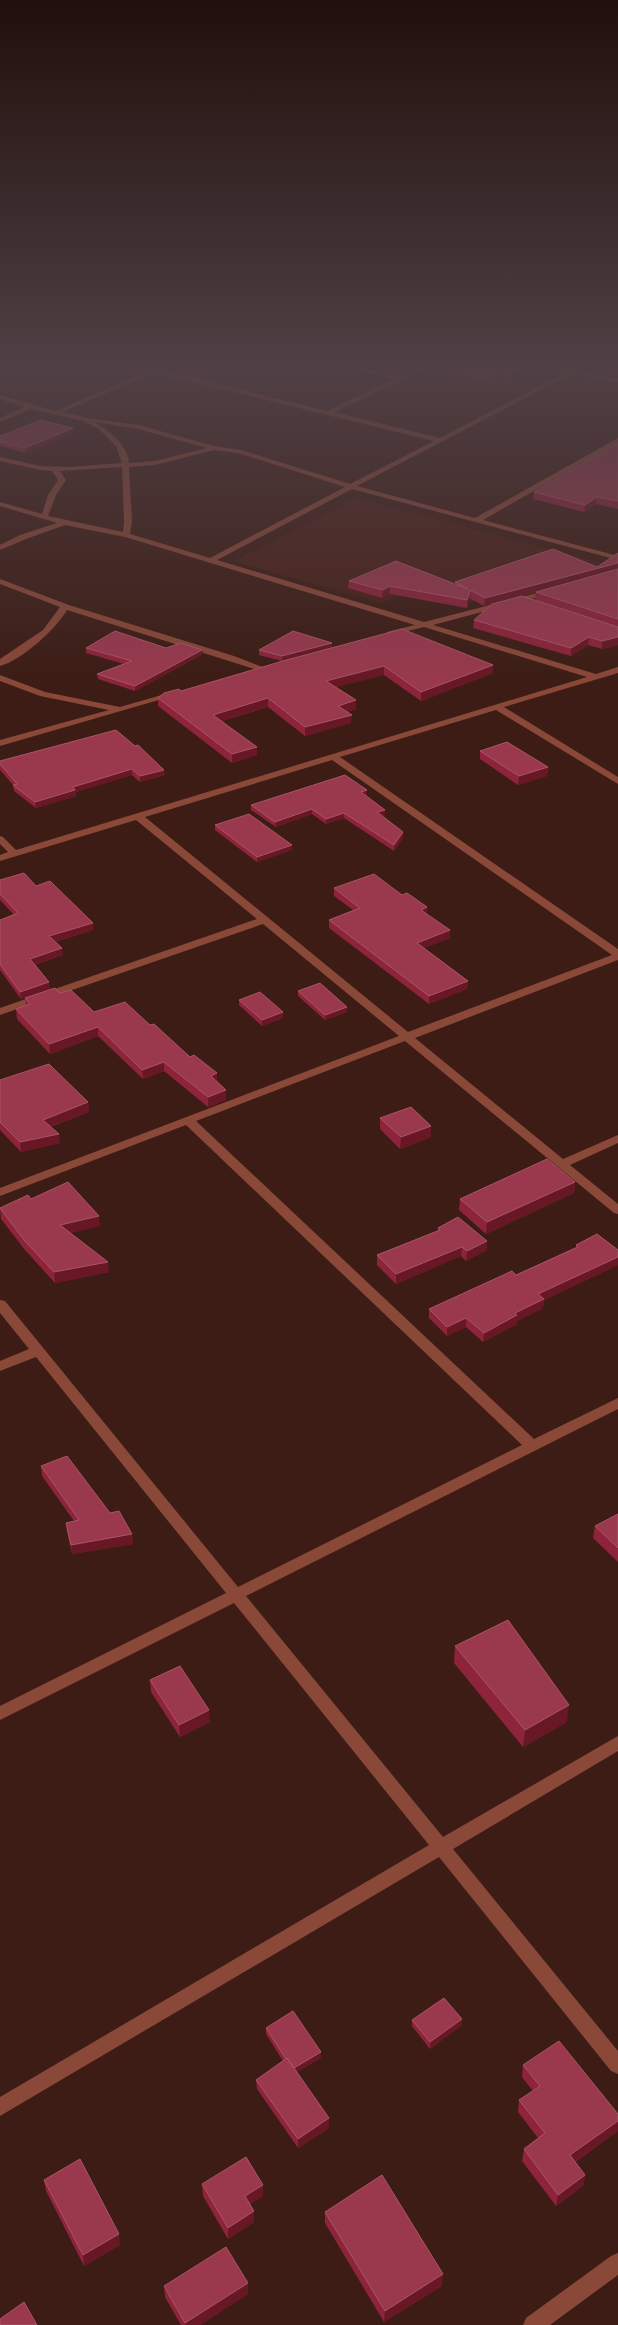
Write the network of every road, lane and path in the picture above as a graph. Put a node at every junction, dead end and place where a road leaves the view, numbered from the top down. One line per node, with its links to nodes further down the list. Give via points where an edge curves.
1 (56, 472): 8 (street, via 62,480 52,495)
2 (126, 472): 11 (street)
3 (298, 472): 6 (street)
4 (380, 472): 6 (street)
5 (562, 472): 9 (street)
6 (351, 487): 9 (street); 16 (street)
7 (0, 504): 8 (street)
8 (44, 517): 10 (street)
9 (477, 520): 14 (street)
10 (65, 523): 11 (street); 12 (street, via 23,537)
11 (126, 534): 16 (street)
12 (0, 548)
13 (618, 548): 14 (street)
14 (607, 555): 15 (street)
15 (618, 558)
16 (211, 560): 22 (street)
17 (0, 581): 21 (street)
18 (558, 589): 19 (street)
19 (521, 599): 20 (street); 22 (street)
20 (536, 604)
21 (65, 605): 24 (street, via 58,620 46,633); 26 (street, via 268,668)
22 (425, 624): 23 (street); 27 (street)
23 (379, 637)
24 (0, 663)
25 (618, 670): 27 (street)
26 (249, 673)
27 (597, 677): 30 (street)
28 (0, 678): 31 (street, via 43,694)
29 (181, 692): 31 (street)
30 (497, 707): 33 (street); 34 (street)
31 (121, 709): 32 (street)
32 (0, 743)
33 (334, 757): 35 (street); 40 (street)
34 (618, 781)
35 (138, 816): 37 (street); 39 (street)
36 (0, 839): 37 (street)
37 (15, 854): 38 (street)
38 (0, 858)
39 (265, 920): 41 (street); 42 (street)
40 (618, 955): 42 (street)
41 (0, 1012)
42 (407, 1036): 43 (street); 45 (street)
43 (188, 1120): 46 (street); 52 (street)
44 (618, 1139): 45 (street)
45 (562, 1164): 47 (street)
46 (0, 1192)
47 (618, 1210)
48 (0, 1304): 49 (street)
49 (38, 1351): 50 (street); 53 (street)
50 (0, 1366)
51 (618, 1403): 52 (street)
52 (532, 1446): 53 (street)
53 (236, 1595): 54 (street); 56 (street)
54 (0, 1714)
55 (618, 1743): 56 (street)
56 (441, 1847): 57 (street); 58 (street)
57 (618, 2065)
58 (0, 2107)
59 (618, 2263): 60 (street)
60 (533, 2325)

